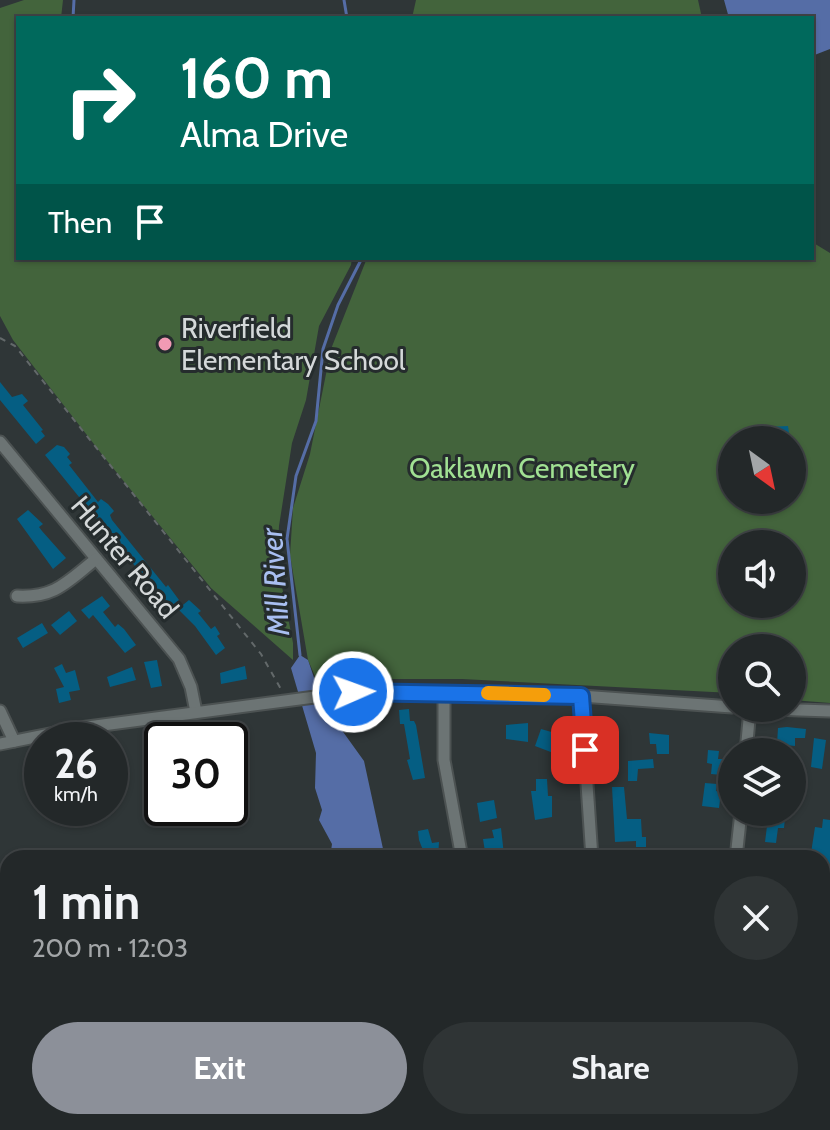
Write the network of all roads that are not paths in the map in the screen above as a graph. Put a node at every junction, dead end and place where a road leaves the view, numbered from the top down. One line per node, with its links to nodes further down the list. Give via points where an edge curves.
1 (0, 442): 2 (street, Hunter Road)
2 (96, 559): 3 (street, via 56,591); 10 (street, Hunter Road, via 179,659)
3 (17, 596)
4 (444, 692): 5 (street); 10 (street, via 284,695); 14 (street, via 444,760)
5 (581, 696): 6 (street); 15 (street)
6 (718, 706)
7 (806, 710): 9 (street)
8 (0, 711): 11 (street)
9 (830, 711)
10 (196, 712): 11 (street)
11 (14, 741): 12 (street)
12 (0, 744)
13 (739, 826): 16 (street)
14 (461, 850)
15 (591, 850)
16 (737, 850)

